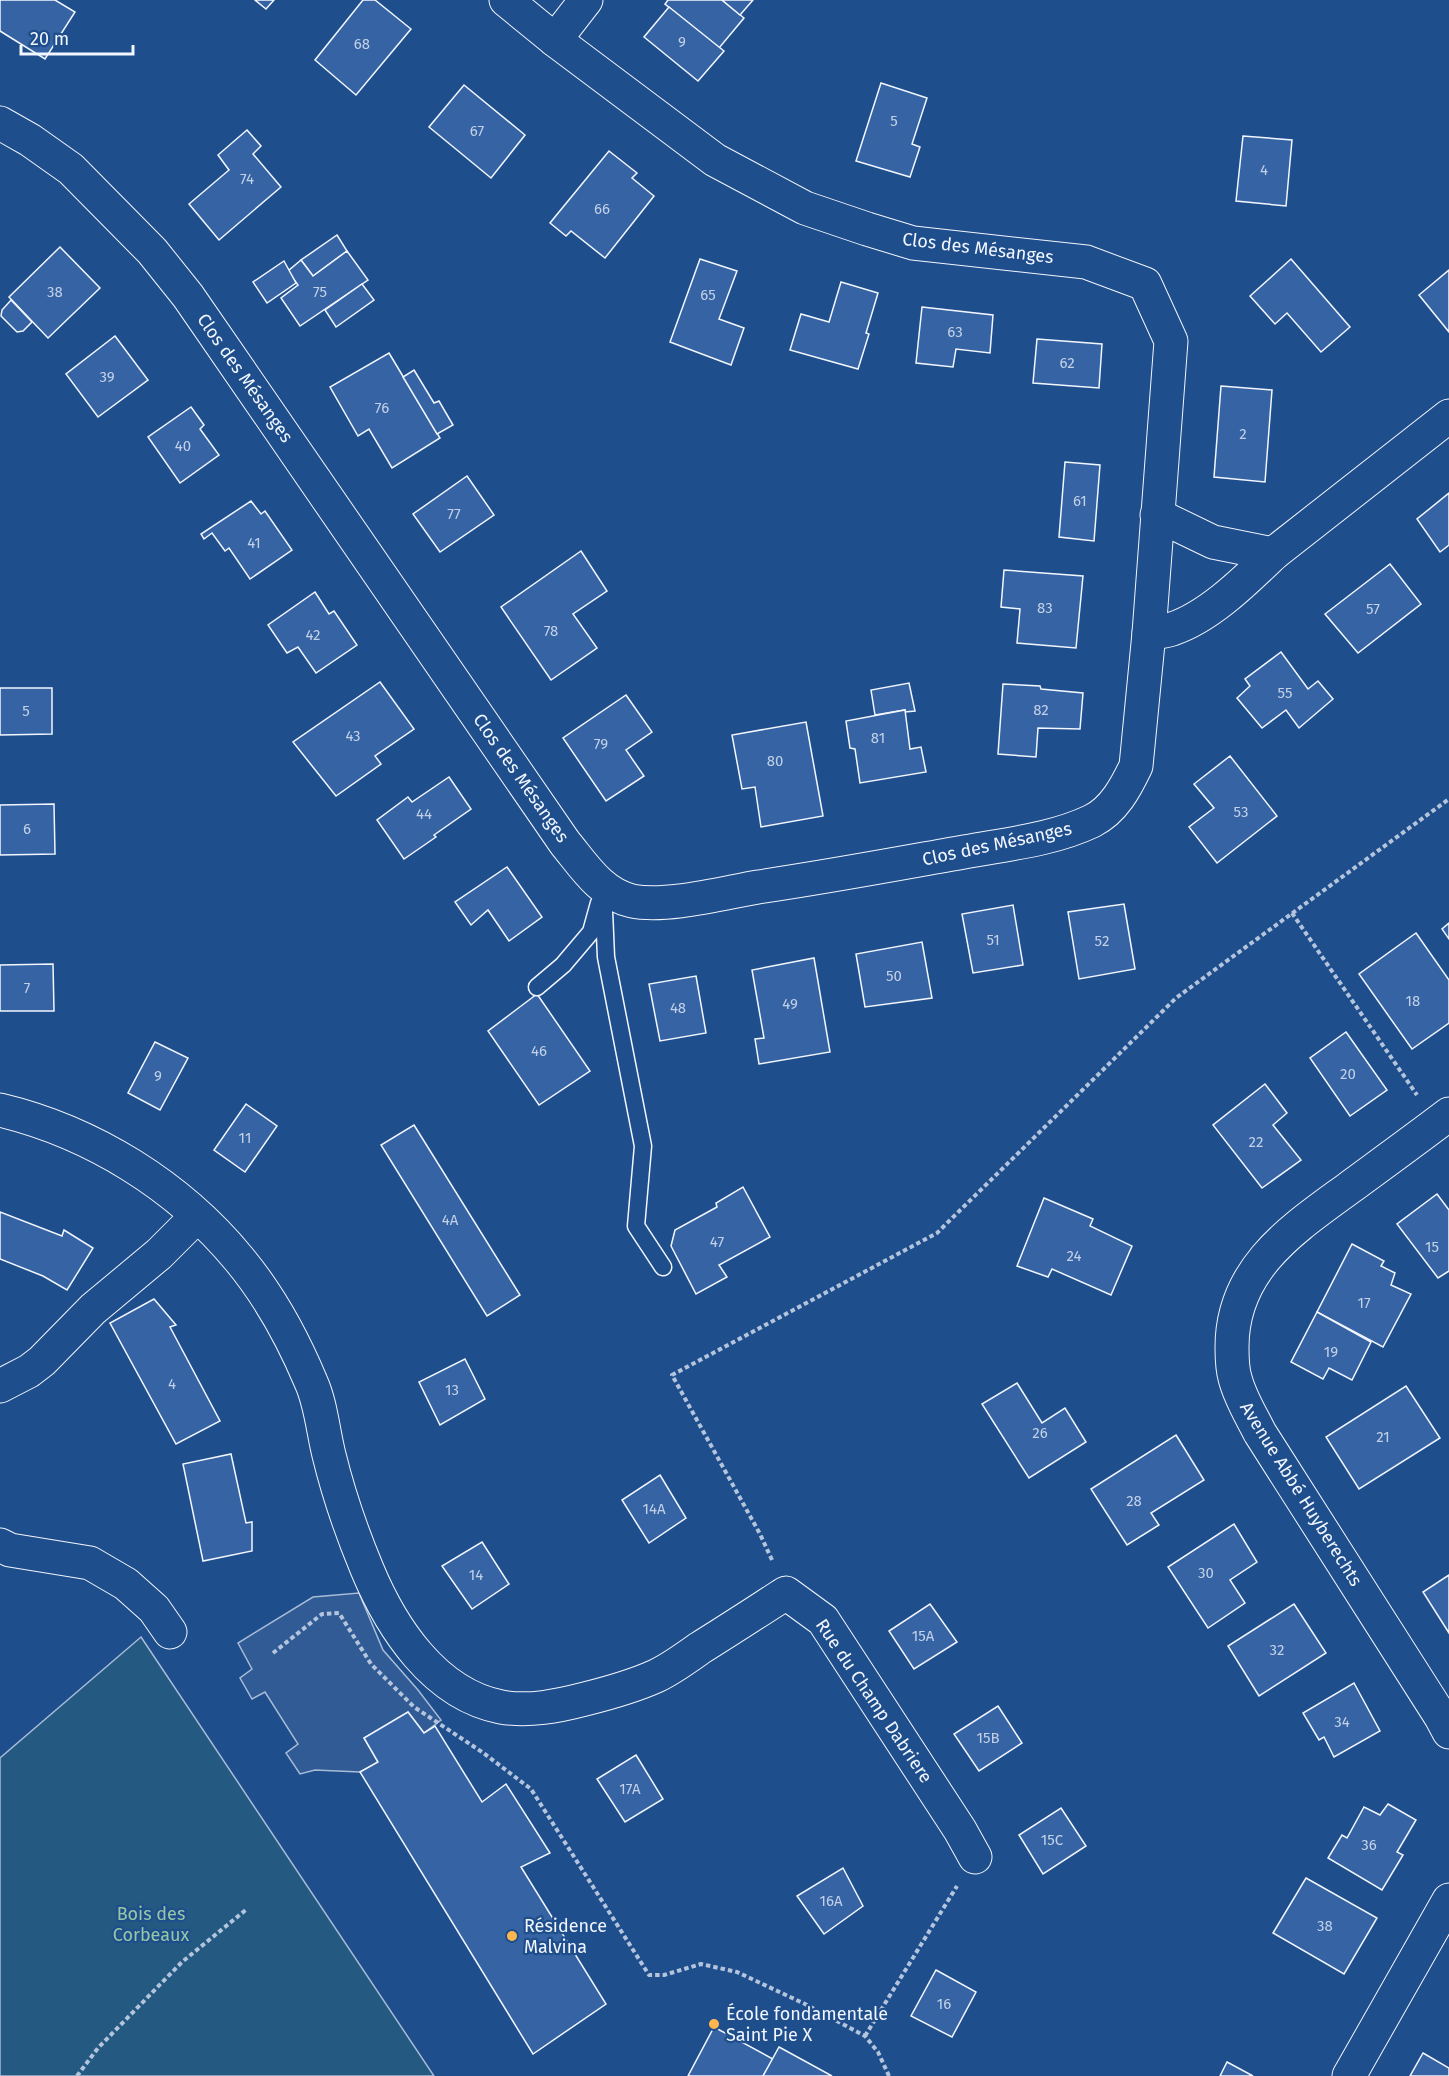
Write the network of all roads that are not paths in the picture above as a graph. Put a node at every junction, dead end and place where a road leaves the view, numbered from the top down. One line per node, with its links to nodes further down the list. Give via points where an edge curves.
1 (506, 0): 3 (street, Clos des Mésanges)
2 (586, 0): 3 (street)
3 (555, 40): 6 (street, Clos des Mésanges, via 715,160 805,208 913,243 1086,262 1145,284 1171,341)
4 (0, 123): 9 (street, Clos des Mésanges, via 70,169 152,252 188,296 566,843)
5 (1449, 416): 7 (street)
6 (1157, 516): 7 (street, via 1213,542); 8 (street, Clos des Mésanges)
7 (1273, 554): 8 (street, via 1201,615 1173,629)
8 (1149, 633): 9 (street, Clos des Mésanges, via 1136,766 1119,798 1095,820 1036,839 675,900 635,901)
9 (603, 888): 10 (lane, via 591,932 563,965); 14 (lane, via 606,957 643,1146 636,1226)
10 (537, 987)
11 (0, 1110): 13 (street, via 54,1126 108,1152)
12 (1443, 1119): 18 (street, Avenue Abbé Huyberechts, via 1303,1222 1259,1264 1235,1318 1232,1358 1241,1397 1260,1433)
13 (197, 1216): 15 (street, via 159,1254 93,1308 42,1361); 19 (street, Rue du Champ Dabriere, via 250,1273 313,1386 329,1457 355,1536 389,1616 417,1653 455,1689 503,1707 543,1708 613,1692 657,1676 786,1593 823,1620)
14 (663, 1267)
15 (0, 1386)
16 (0, 1545): 17 (street, via 90,1563 126,1584 154,1609)
17 (170, 1632)
18 (1449, 1732)
19 (975, 1857)
20 (1449, 1900): 21 (street)
21 (1348, 2076)

